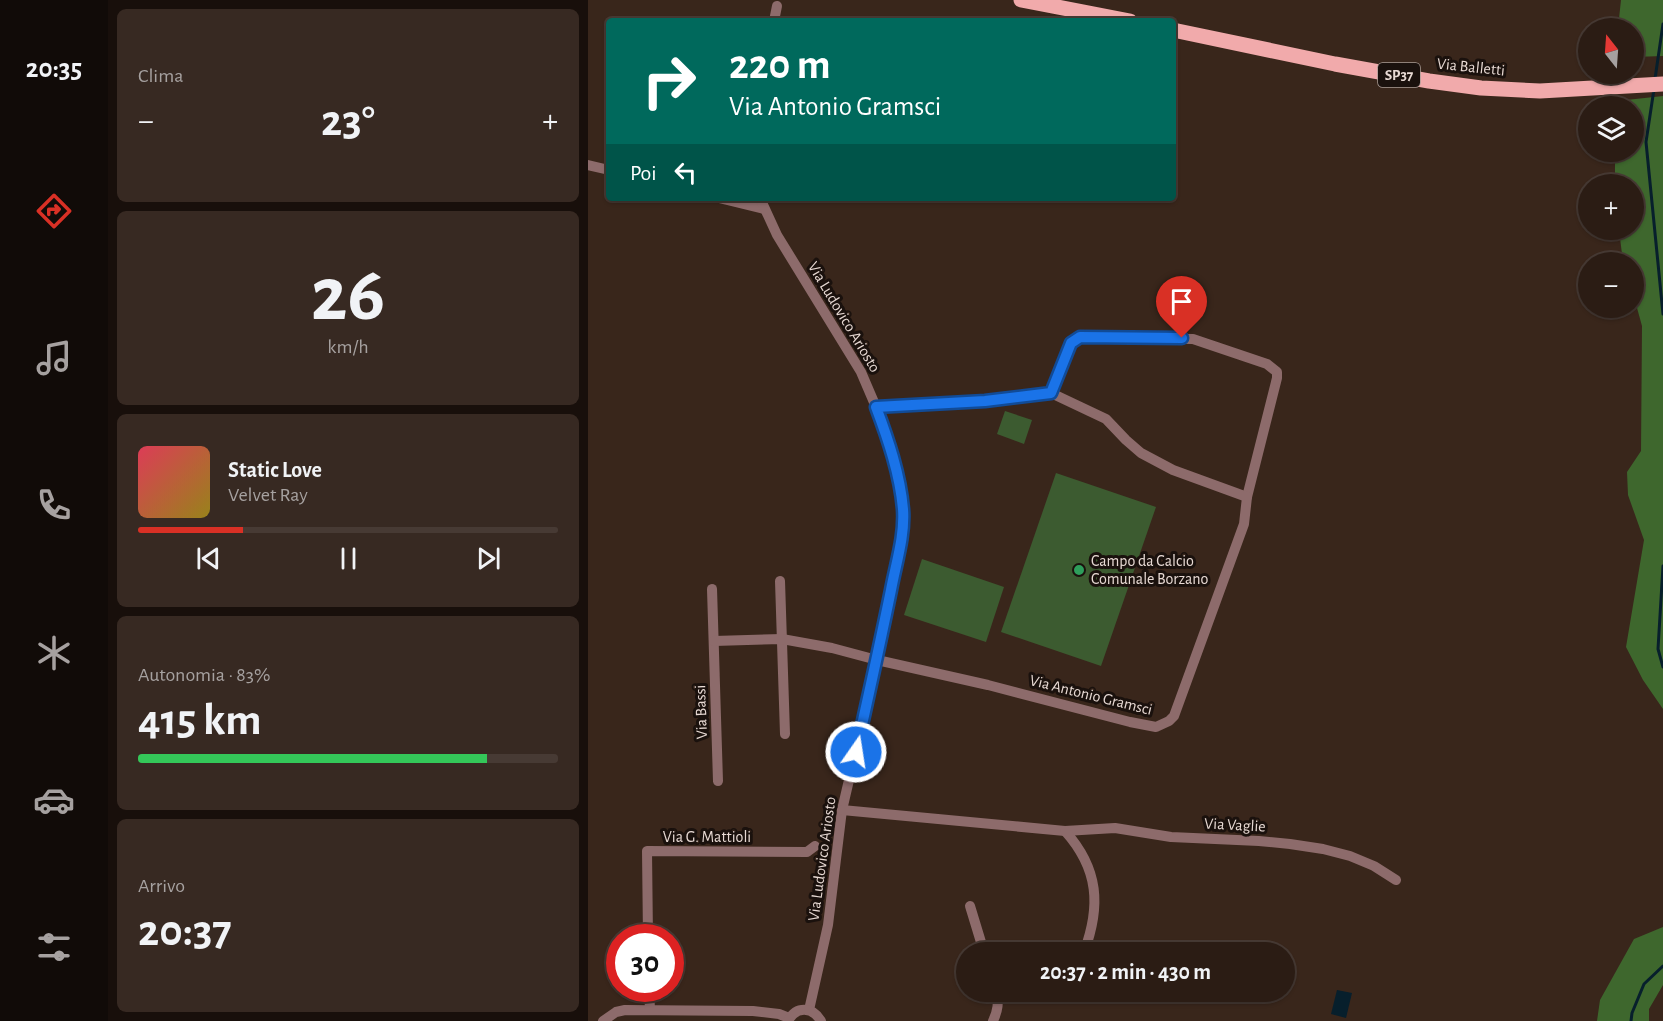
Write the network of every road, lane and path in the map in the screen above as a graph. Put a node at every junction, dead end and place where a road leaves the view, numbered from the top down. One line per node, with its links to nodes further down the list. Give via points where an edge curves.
1 (1021, 0): 4 (main road)
2 (778, 2): 3 (street)
3 (775, 18)
4 (1114, 18)
5 (1176, 31): 6 (main road, Via Balletti / SP37, via 1335,64 1482,88 1540,91)
6 (1663, 84)
7 (588, 165): 8 (street)
8 (606, 169)
9 (731, 201): 11 (street)
10 (761, 201): 11 (street, Via Ludovico Ariosto)
11 (764, 209): 13 (street, Via Ludovico Ariosto, via 861,372)
12 (1051, 393): 13 (street); 14 (street, via 1106,419 1141,453 1173,470); 14 (street, Via Antonio Gramsci, via 1071,343 1080,337 1193,339 1267,364 1277,372 1277,378)
13 (876, 407): 19 (street, Via Ludovico Ariosto, via 888,439 903,509 903,532)
14 (1247, 496): 19 (street, Via Antonio Gramsci, via 1244,524 1179,707 1169,721 1156,727)
15 (780, 581): 17 (street)
16 (712, 589): 18 (street, Via Bassi)
17 (782, 639): 18 (street); 19 (street); 20 (street)
18 (714, 641): 21 (street, Via Bassi)
19 (877, 660): 22 (street, Via Ludovico Ariosto)
20 (784, 734)
21 (718, 781)
22 (842, 810): 23 (street, Via Vaglie); 33 (street, Via Ludovico Ariosto, via 828,925)
23 (1065, 831): 25 (street, Via Vaglie, via 1115,828 1171,837 1323,849 1374,866); 29 (street, via 1089,867 1095,892)
24 (815, 846): 27 (street, Via G. Mattioli, via 807,852 647,851)
25 (1396, 880)
26 (970, 906): 28 (street)
27 (648, 924)
28 (981, 942)
29 (1087, 942)
30 (650, 1002): 32 (street)
31 (998, 1002): 37 (street)
32 (650, 1010): 34 (street, via 753,1011 778,1014); 35 (street, via 616,1012)
33 (809, 1010): 34 (street, via 797,1011); 36 (street)
34 (788, 1020)
35 (603, 1021)
36 (820, 1021)
37 (993, 1021)

